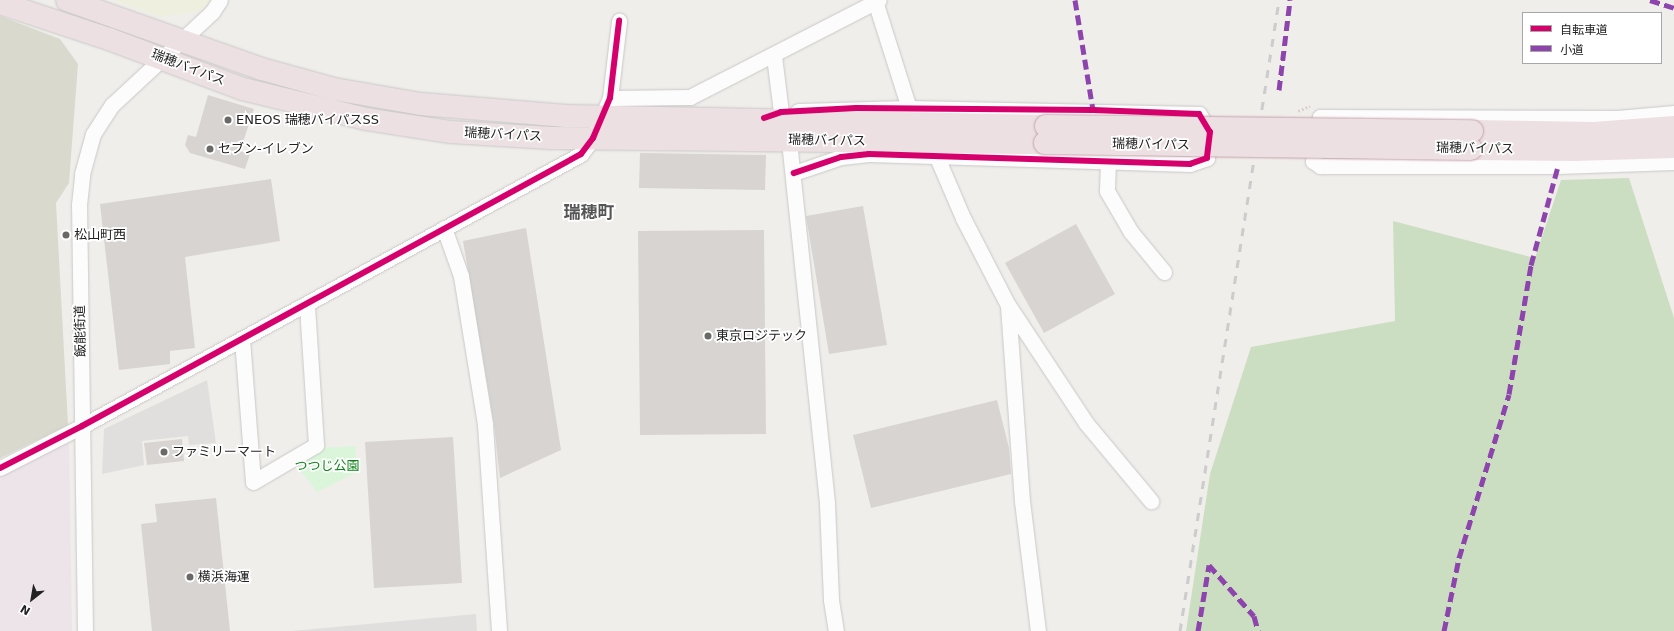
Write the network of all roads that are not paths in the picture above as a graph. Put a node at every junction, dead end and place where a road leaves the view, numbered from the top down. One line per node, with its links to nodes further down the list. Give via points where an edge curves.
1 (67, 0): 6 (highway, 瑞穂バイパス)
2 (220, 0): 6 (street, 飯能街道, via 212,12)
3 (877, 1): 7 (street); 10 (street)
4 (0, 2): 8 (highway, 瑞穂バイパス)
5 (620, 21): 9 (street)
6 (182, 41): 8 (street, 飯能街道); 9 (highway, 瑞穂バイパス, via 299,80 392,100 455,108)
7 (774, 56): 9 (street, via 690,98); 12 (street)
8 (161, 58): 15 (highway, 瑞穂バイパス, via 243,89 366,119 451,132); 28 (street, 飯能街道, via 112,105 88,147 82,174 79,205)
9 (606, 107): 12 (highway, 瑞穂バイパス); 15 (street)
10 (909, 108): 12 (street); 20 (street, via 1199,114 1210,132 1207,158 1190,164)
11 (1674, 113): 21 (street, via 1617,118 1320,117 1313,161 1320,166 1558,166)
12 (772, 115): 14 (highway, 瑞穂バイパス)
13 (1674, 127): 16 (highway, 瑞穂バイパス)
14 (1045, 134): 16 (highway, 瑞穂バイパス, bridge); 17 (highway, 瑞穂バイパス)
15 (593, 138): 17 (highway, 瑞穂バイパス); 23 (street, via 581,154)
16 (1471, 140): 18 (highway, 瑞穂バイパス, via 1574,150)
17 (789, 141): 22 (street)
18 (1674, 147)
19 (936, 155): 20 (street); 22 (street, via 869,154 841,157); 26 (street, via 963,218)
20 (1108, 161): 24 (street, via 1107,191 1131,232)
21 (1674, 162)
22 (794, 173): 33 (street, via 827,504 831,600)
23 (444, 228): 25 (street); 32 (street, via 461,276 485,425)
24 (1164, 272)
25 (307, 304): 27 (street); 27 (street, via 316,445 253,482)
26 (1008, 305): 30 (street, via 1086,423); 34 (street, via 1022,501)
27 (242, 339): 28 (street)
28 (82, 426): 29 (street); 31 (street, 飯能街道)
29 (0, 468)
30 (1151, 501)
31 (85, 631)
32 (499, 631)
33 (836, 631)
34 (1038, 631)

